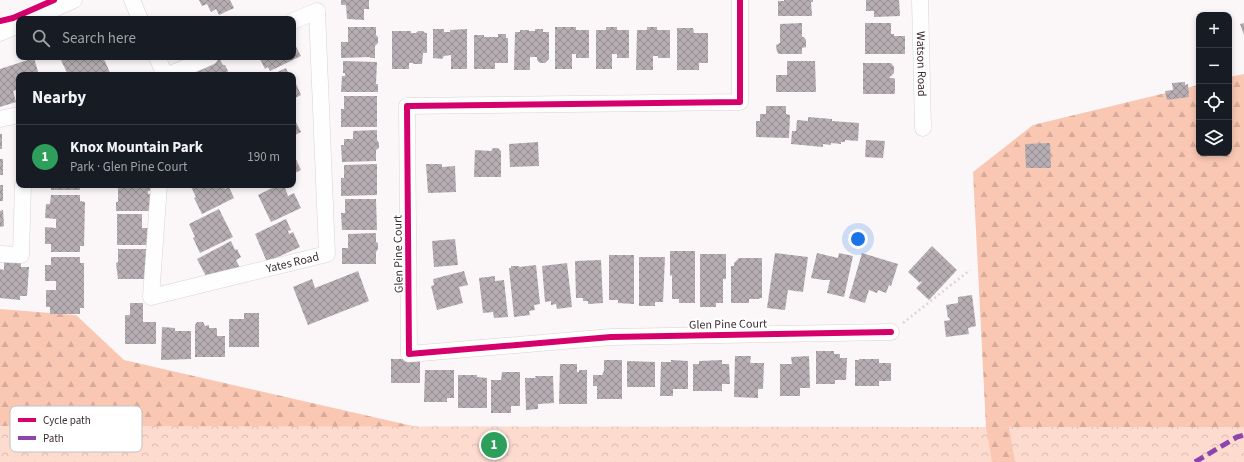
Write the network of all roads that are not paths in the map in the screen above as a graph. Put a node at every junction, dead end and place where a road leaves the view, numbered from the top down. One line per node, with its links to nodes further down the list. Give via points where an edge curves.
1 (74, 0): 5 (street)
2 (132, 0): 6 (street)
3 (740, 0): 20 (street, Glen Pine Court, via 740,102 407,106 410,354 611,337)
4 (920, 0): 16 (street, Watson Road)
5 (38, 16)
6 (139, 16)
7 (296, 20): 18 (street, Yates Road, via 317,11 327,254 151,296)
8 (16, 25): 9 (street)
9 (0, 33)
10 (159, 60): 12 (street)
11 (203, 60): 13 (street)
12 (165, 72)
13 (174, 72)
14 (16, 116): 15 (street)
15 (0, 119)
16 (923, 128)
17 (22, 188): 19 (street, via 21,255)
18 (159, 188)
19 (0, 254)
20 (891, 332)

